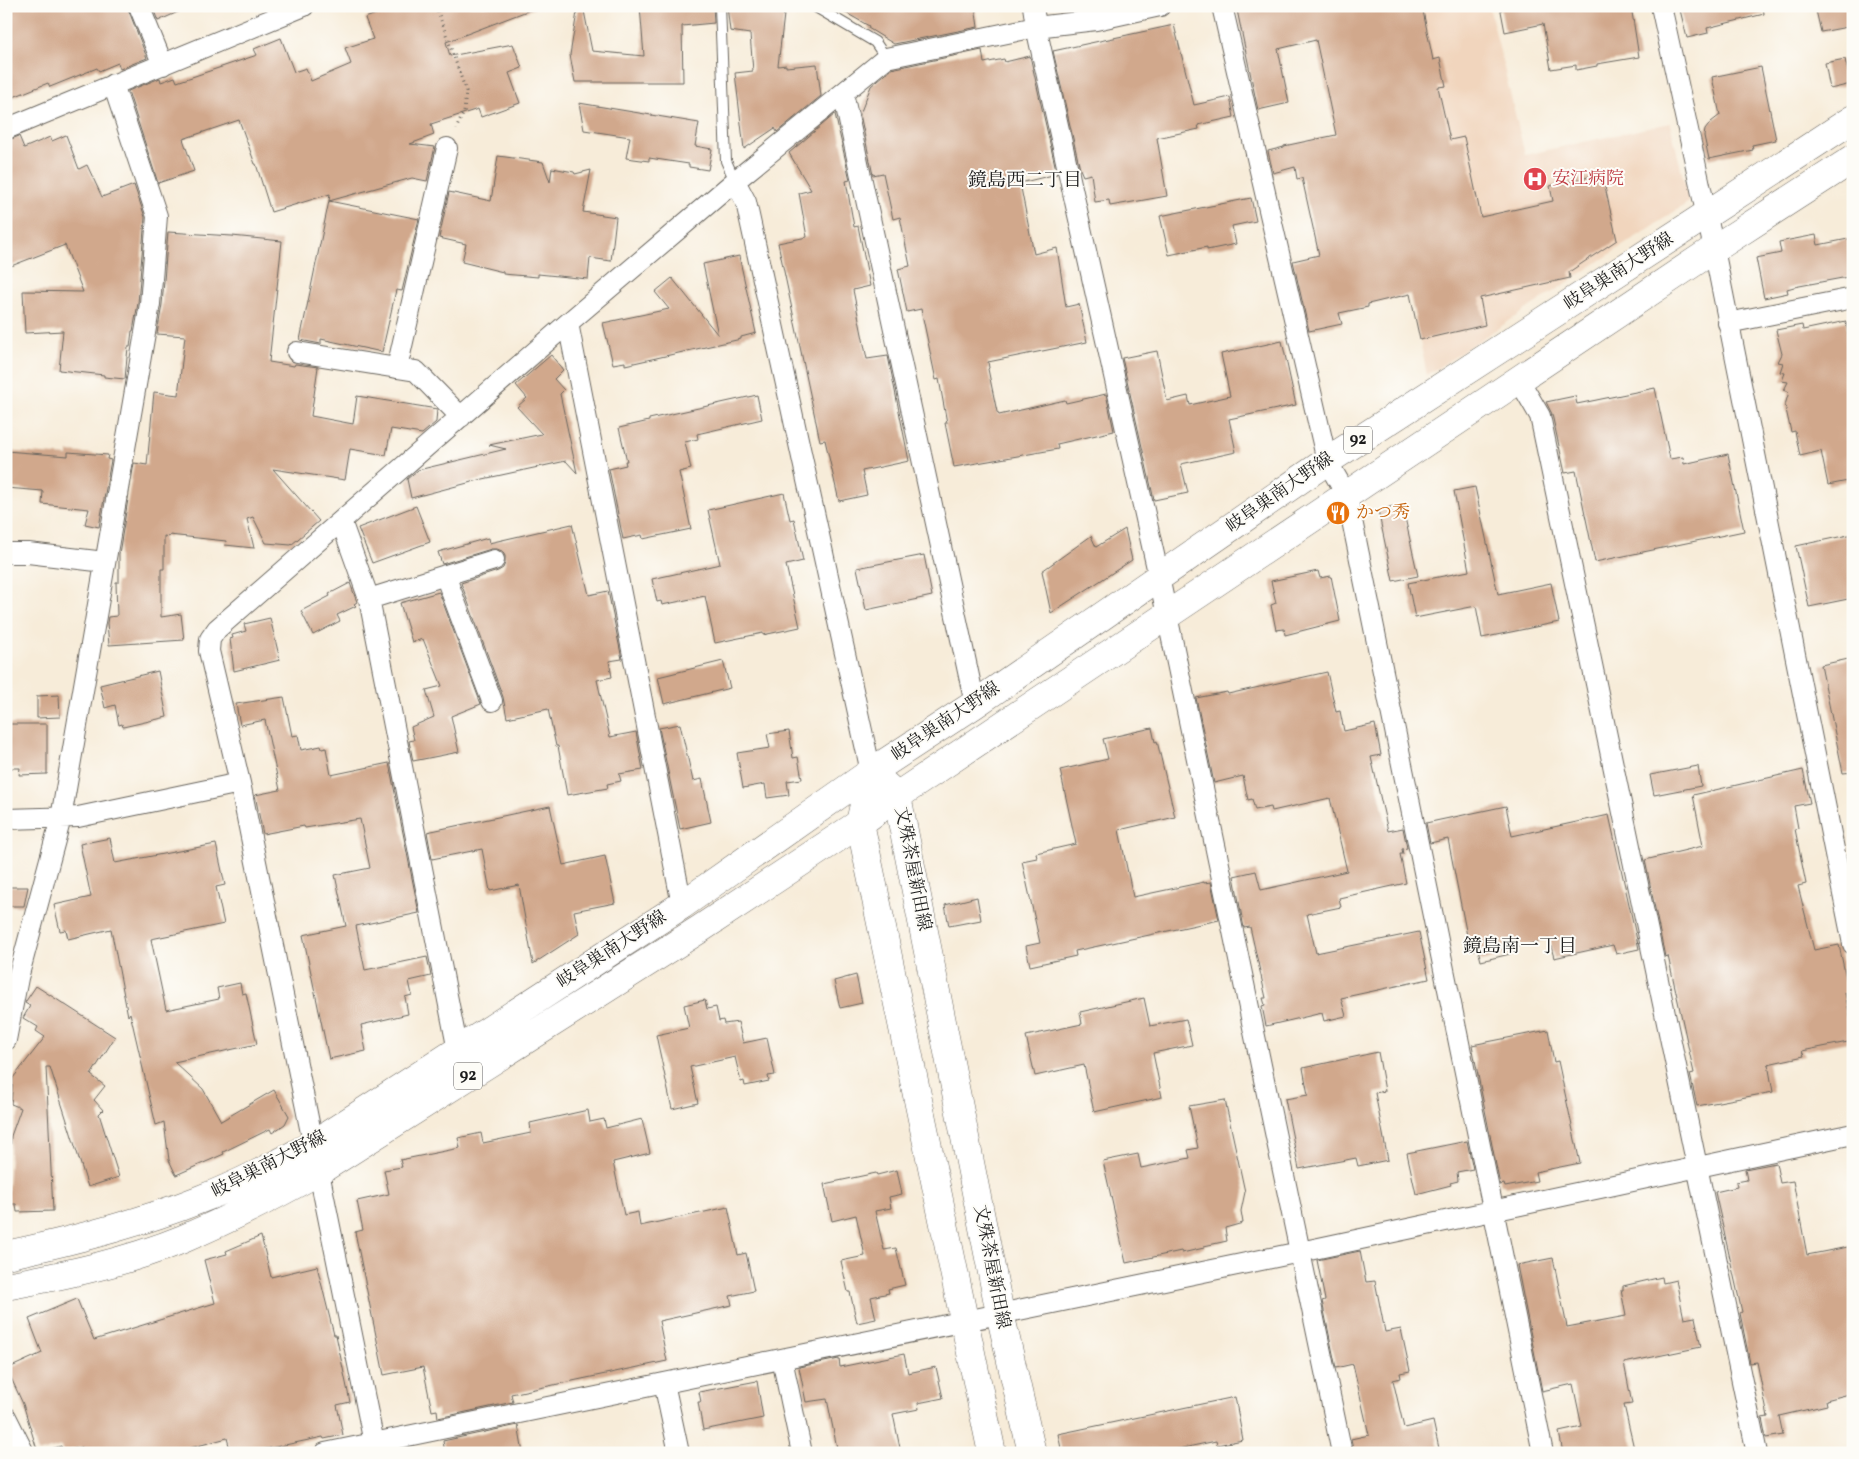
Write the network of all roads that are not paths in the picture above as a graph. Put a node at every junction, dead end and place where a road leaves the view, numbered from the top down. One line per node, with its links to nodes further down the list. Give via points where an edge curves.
1 (139, 6): 11 (street)
2 (304, 6): 11 (street)
3 (720, 6): 18 (lane, via 726,161)
4 (814, 6): 10 (lane, via 875,42)
5 (1033, 6): 9 (street)
6 (1160, 6): 9 (street, via 1096,20)
7 (1222, 6): 28 (street)
8 (1662, 6): 19 (street)
9 (1036, 27): 10 (street); 35 (street)
10 (886, 58): 13 (street)
11 (163, 65): 12 (street)
12 (113, 84): 15 (street); 33 (street, via 158,216 150,304)
13 (843, 93): 18 (street); 39 (street)
14 (1853, 118): 19 (main road, 岐阜巣南大野線 / 92)
15 (6, 129)
16 (446, 148): 25 (street)
17 (1853, 159): 20 (main road, 岐阜巣南大野線 / 92)
18 (735, 181): 22 (street); 40 (street, via 746,202)
19 (1706, 216): 20 (street); 28 (main road, 岐阜巣南大野線 / 92)
20 (1714, 249): 23 (street); 26 (main road, 岐阜巣南大野線 / 92)
21 (1853, 298): 23 (street)
22 (568, 322): 27 (street); 46 (street)
23 (1728, 323): 47 (street)
24 (297, 352): 25 (street)
25 (397, 368): 27 (street, via 416,371)
26 (1519, 380): 29 (main road, 岐阜巣南大野線 / 92); 53 (street, via 1540,416)
27 (461, 417): 30 (street)
28 (1327, 460): 29 (street); 35 (main road, 岐阜巣南大野線 / 92)
29 (1347, 496): 37 (main road, 岐阜巣南大野線 / 92); 55 (street)
30 (342, 521): 36 (street); 41 (street, via 217,629 210,639 209,651)
31 (6, 553): 33 (street)
32 (494, 560): 34 (street)
33 (105, 562): 43 (street)
34 (445, 575): 36 (street); 38 (street)
35 (1159, 577): 37 (street); 39 (main road, 岐阜巣南大野線 / 92)
36 (369, 599): 50 (street)
37 (1168, 617): 42 (main road, 岐阜巣南大野線 / 92); 56 (street)
38 (492, 701)
39 (975, 704): 40 (main road, 岐阜巣南大野線 / 92)
40 (871, 772): 42 (main road, 文殊茶屋新田線); 45 (main road, 文殊茶屋新田線); 46 (main road, 岐阜巣南大野線 / 92)
41 (240, 783): 43 (street); 52 (street)
42 (897, 796): 45 (main road, 岐阜巣南大野線 / 92); 59 (main road, 文殊茶屋新田線)
43 (61, 818): 44 (street); 48 (street)
44 (6, 819)
45 (860, 823): 54 (main road, 岐阜巣南大野線 / 92, via 700,929); 60 (main road, 文殊茶屋新田線)
46 (682, 904): 50 (main road, 岐阜巣南大野線 / 92)
47 (1853, 944)
48 (12, 978): 49 (street)
49 (6, 1040)
50 (458, 1051): 52 (main road, 岐阜巣南大野線 / 92)
51 (1853, 1134): 53 (street)
52 (314, 1144): 54 (street); 57 (main road, 岐阜巣南大野線 / 92, via 202,1199 63,1243)
53 (1696, 1168): 55 (street); 73 (street)
54 (319, 1171): 58 (main road, 岐阜巣南大野線 / 92, via 259,1204 182,1239 122,1260); 64 (street)
55 (1494, 1211): 56 (street); 72 (street)
56 (1300, 1252): 59 (street); 71 (street)
57 (6, 1255)
58 (6, 1286)
59 (1000, 1313): 60 (street); 70 (main road, 文殊茶屋新田線)
60 (965, 1321): 61 (street); 69 (main road, 文殊茶屋新田線)
61 (782, 1359): 62 (street); 68 (street)
62 (664, 1383): 64 (street); 67 (street)
63 (6, 1417): 65 (street)
64 (375, 1447): 66 (street)
65 (24, 1453)
66 (325, 1453)
67 (680, 1453)
68 (802, 1453)
69 (992, 1453)
70 (1032, 1453)
71 (1342, 1453)
72 (1543, 1453)
73 (1757, 1453)

